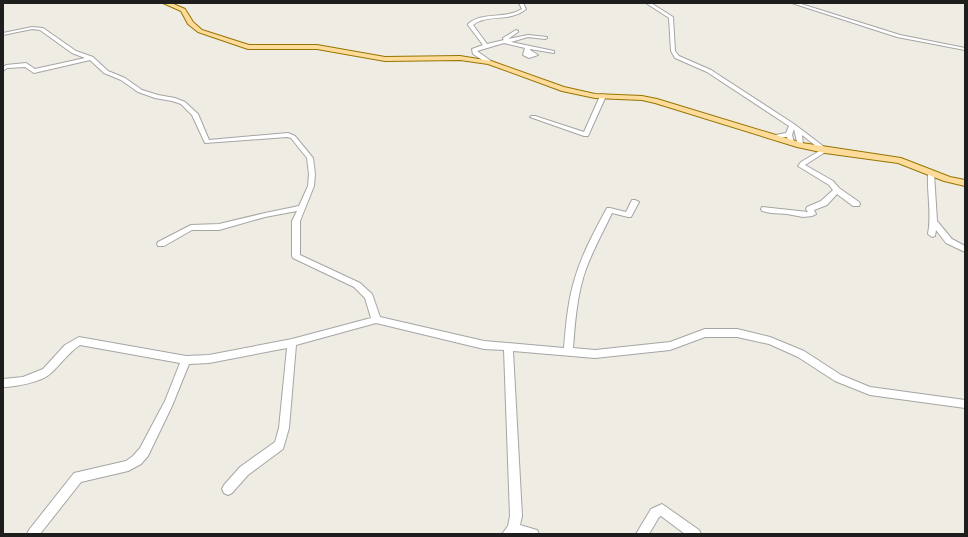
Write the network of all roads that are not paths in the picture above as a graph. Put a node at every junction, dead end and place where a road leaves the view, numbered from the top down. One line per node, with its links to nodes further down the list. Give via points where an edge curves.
1 (166, 3): 15 (main road, via 183,10 190,23 200,31 248,47 317,47 385,59 460,58)
2 (521, 3): 11 (street, via 524,9 509,16 486,18 471,23 470,26)
3 (648, 3): 19 (street, via 671,17 673,51 677,57 709,70)
4 (794, 3): 7 (street)
5 (516, 31): 9 (street)
6 (3, 34): 14 (street, via 32,28 41,29 74,52)
7 (899, 36): 10 (street, via 909,35); 12 (street)
8 (545, 38): 9 (street, via 528,36)
9 (504, 42): 11 (street); 13 (street, via 527,49)
10 (965, 44)
11 (486, 46): 15 (street, via 474,50)
12 (965, 49)
13 (552, 52)
14 (91, 58): 16 (street, via 34,71 26,65); 29 (street, via 106,72 123,79 140,91 183,103 195,114 207,142 288,135 293,137 310,158 312,174 311,186)
15 (489, 62): 17 (main road, via 562,89)
16 (3, 69)
17 (603, 96): 18 (street, via 586,135); 21 (main road, via 657,101 772,137)
18 (532, 117)
19 (792, 125): 20 (street); 21 (street)
20 (798, 130): 22 (street); 23 (street)
21 (790, 139): 22 (main road)
22 (800, 145): 23 (main road)
23 (824, 150): 24 (main road, via 901,161); 26 (street, via 801,166 831,183)
24 (931, 174): 25 (main road); 31 (street, via 930,190)
25 (965, 183)
26 (837, 190): 28 (street); 30 (street, via 824,203 810,209 812,214 771,212)
27 (635, 202): 38 (street, via 628,215 610,210 589,254 574,301)
28 (856, 204)
29 (301, 208): 33 (street, via 219,227 191,228); 35 (street, via 296,221 296,256 357,285 370,296)
30 (765, 209)
31 (935, 223): 32 (street); 34 (street, via 949,241)
32 (932, 234)
33 (160, 244)
34 (965, 249)
35 (376, 320): 36 (street); 37 (street, via 484,345)
36 (292, 343): 39 (street, via 209,359); 42 (street, via 284,428 279,445 244,472)
37 (508, 347): 38 (street); 43 (street, via 516,516)
38 (568, 352): 41 (street, via 595,354 670,346 705,333 737,333 770,341 802,354 838,378 870,392)
39 (186, 360): 40 (street, via 79,341 68,348 46,372 12,384); 44 (street, via 169,403 144,452 137,460 128,466 78,477)
40 (3, 383)
41 (965, 404)
42 (228, 489)
43 (510, 532): 45 (street)
44 (33, 534)
45 (533, 534)
46 (642, 534): 47 (street, via 655,513 662,510)
47 (695, 534)

